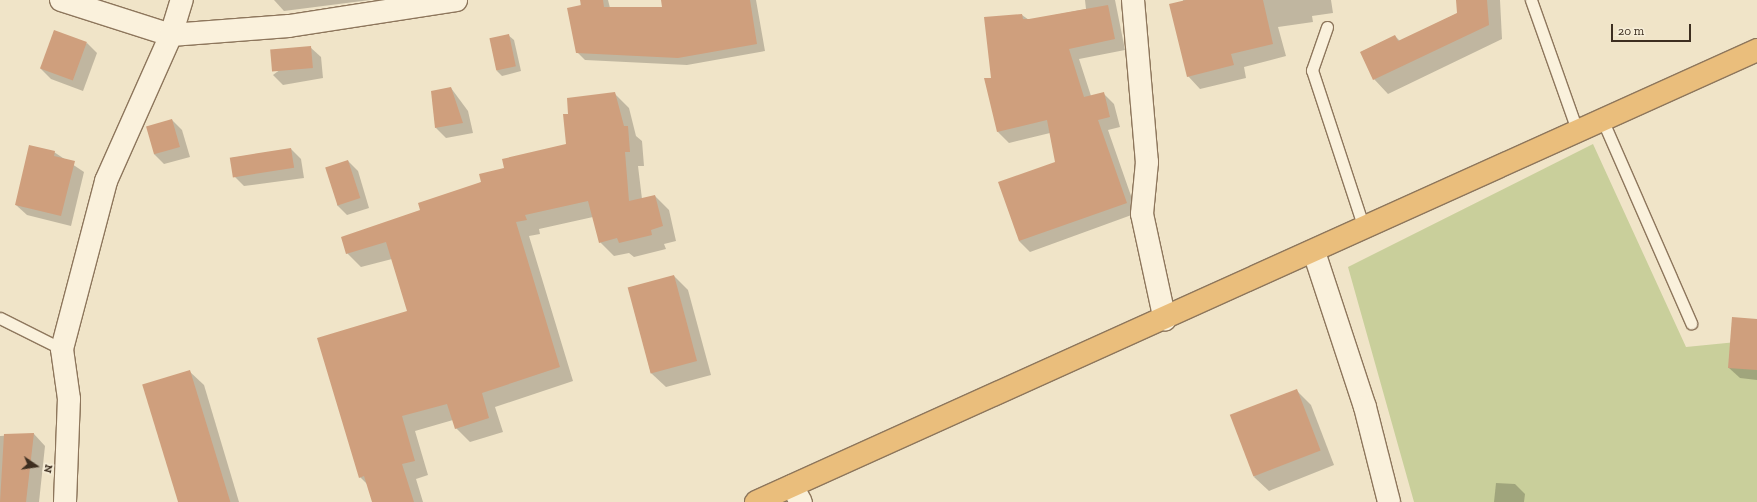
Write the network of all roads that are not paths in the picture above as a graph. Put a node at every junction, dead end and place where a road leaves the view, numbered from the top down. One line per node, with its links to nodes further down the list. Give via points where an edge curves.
1 (61, 0): 7 (street)
2 (182, 0): 7 (street)
3 (456, 0): 7 (street, via 289,26)
4 (1133, 0): 14 (street, via 1147,162 1142,214)
5 (1530, 0): 10 (lane)
6 (1328, 27): 11 (lane, via 1312,70)
7 (171, 35): 16 (street, via 106,181)
8 (1757, 50): 9 (highway)
9 (1602, 120): 10 (highway); 15 (lane)
10 (1577, 130): 11 (highway)
11 (1364, 228): 12 (highway)
12 (1314, 252): 14 (highway); 20 (street, via 1366,407)
13 (0, 318): 16 (lane)
14 (1165, 320): 17 (highway)
15 (1691, 323)
16 (62, 349): 18 (street, via 69,399)
17 (796, 494): 19 (highway)
18 (65, 502)
19 (756, 502)
20 (1389, 502)

